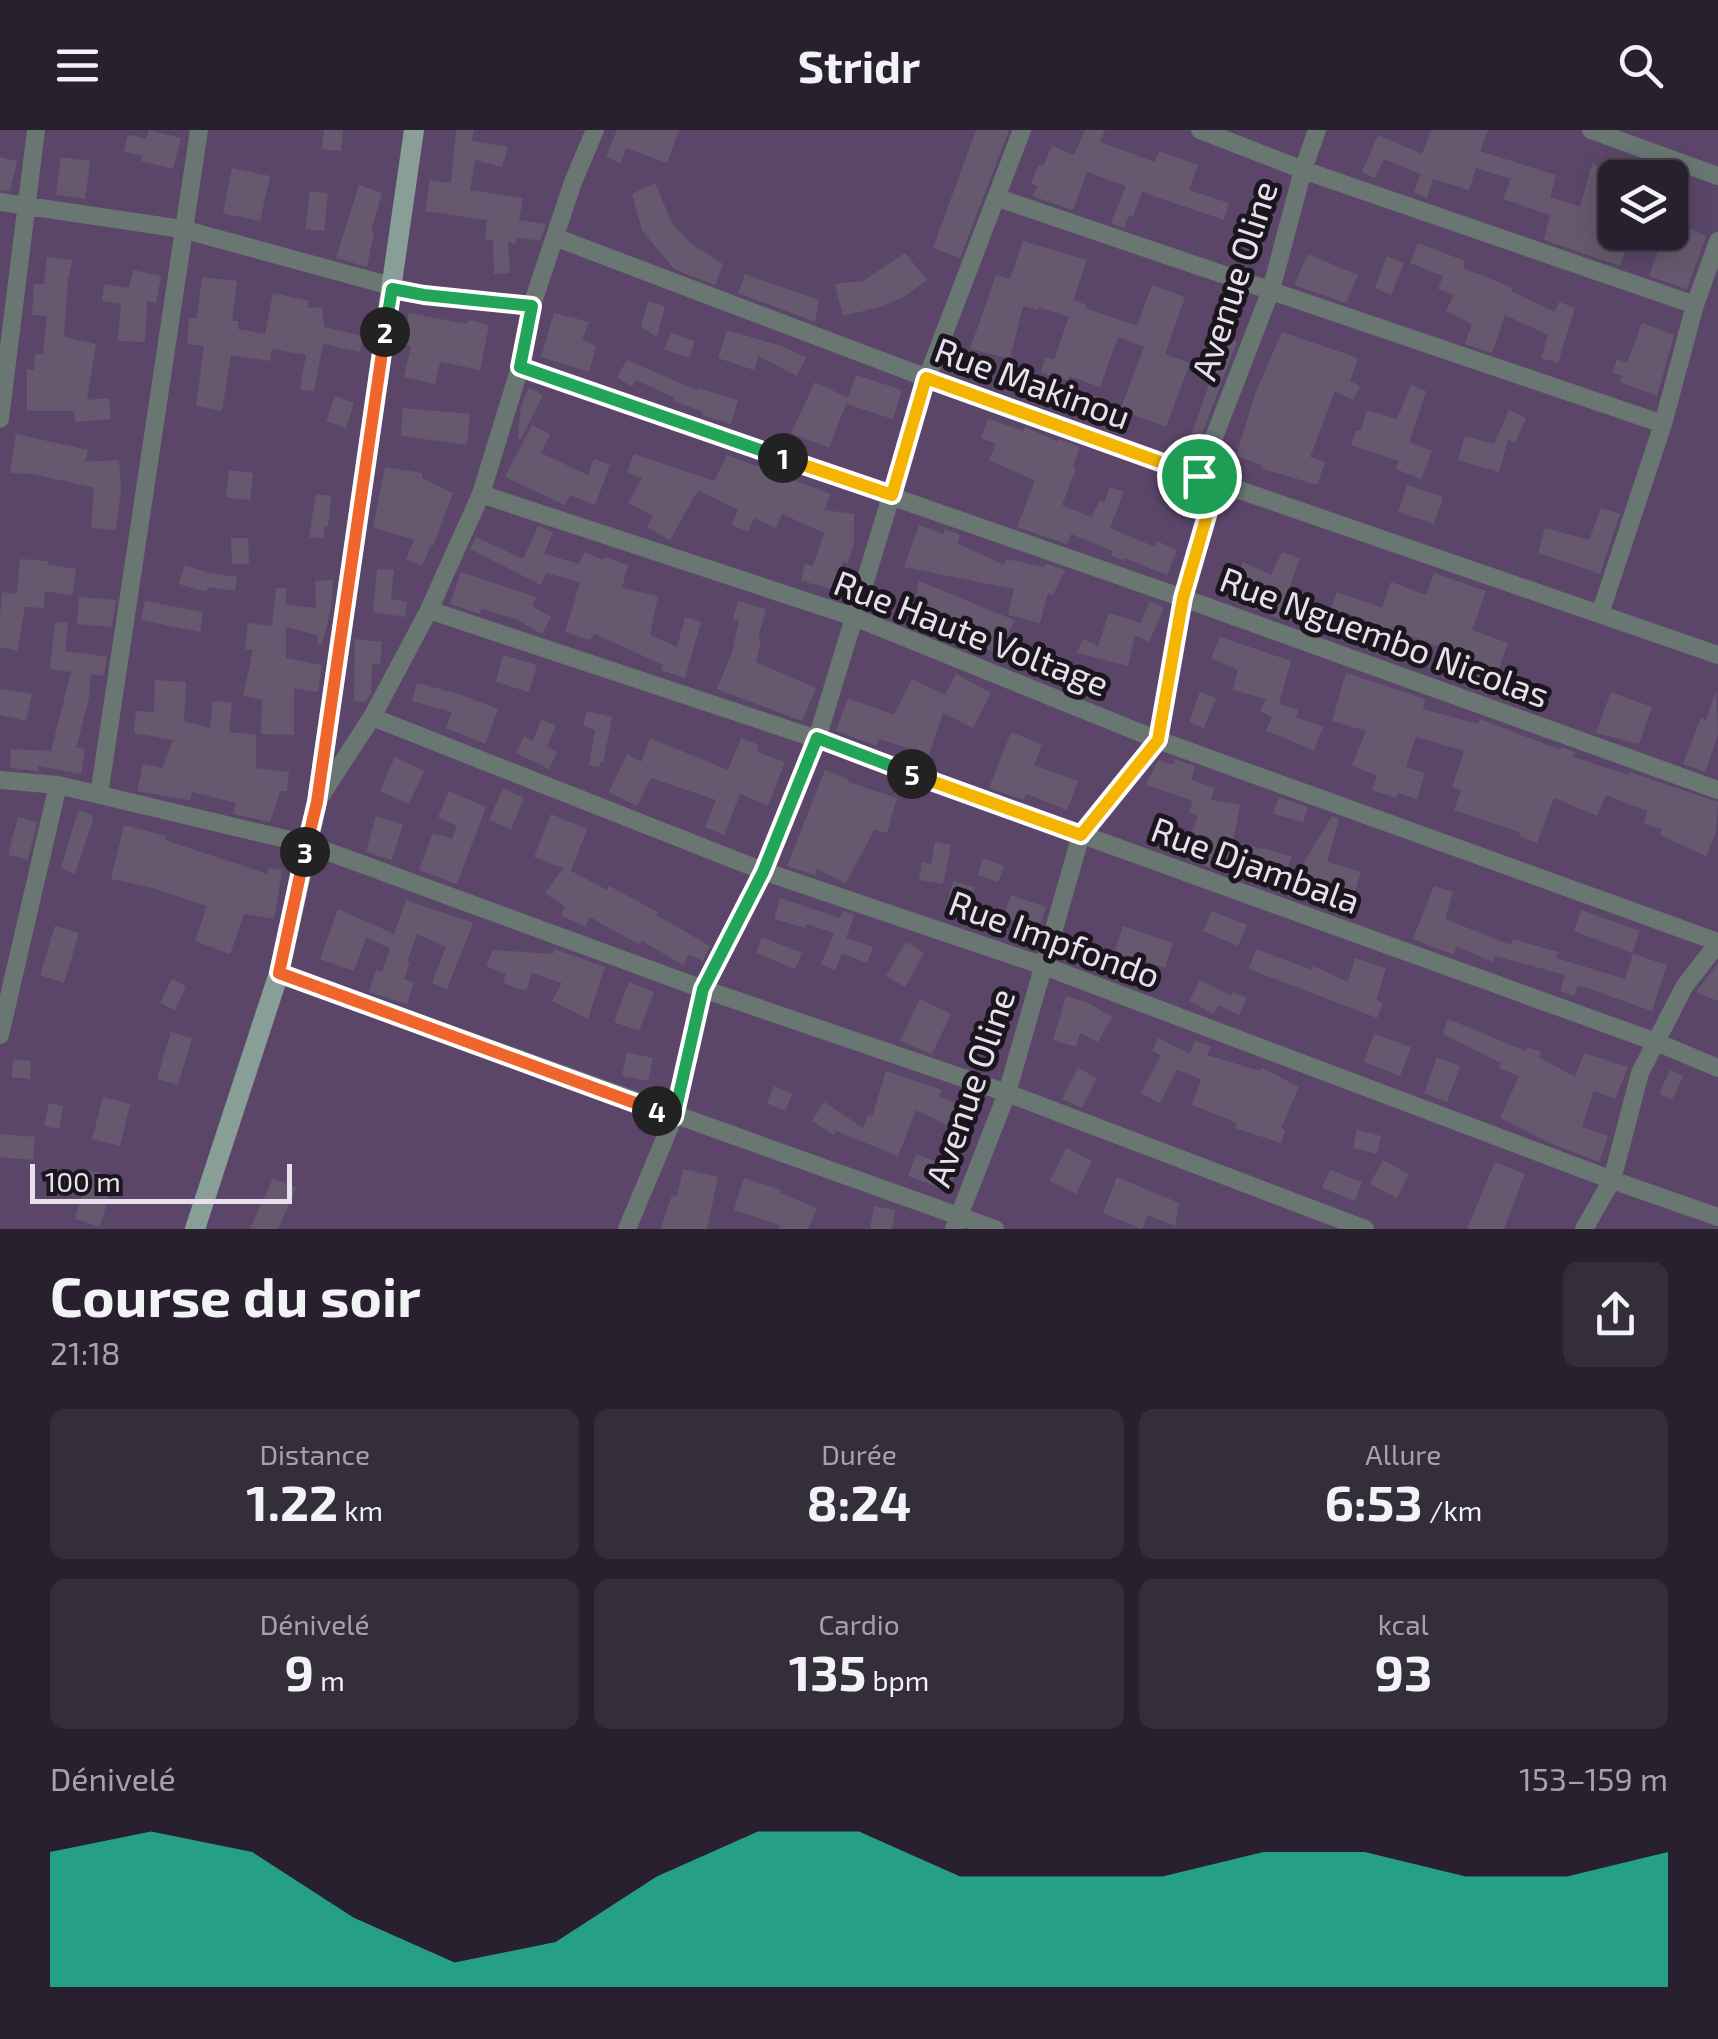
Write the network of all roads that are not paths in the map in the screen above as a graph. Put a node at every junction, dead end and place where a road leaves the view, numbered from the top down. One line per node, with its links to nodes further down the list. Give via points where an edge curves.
1 (36, 130): 13 (street)
2 (199, 130): 14 (street)
3 (414, 130): 17 (main road)
4 (596, 130): 15 (street)
5 (1022, 130): 11 (street)
6 (1200, 130): 9 (street)
7 (1317, 130): 9 (street, Avenue Oline)
8 (1591, 130): 10 (street)
9 (1303, 170): 18 (street, Avenue Oline); 19 (street)
10 (1718, 176)
11 (998, 198): 18 (street); 22 (street)
12 (0, 202): 13 (street)
13 (24, 207): 14 (street); 23 (street)
14 (182, 229): 17 (street); 39 (street)
15 (557, 238): 20 (street); 22 (street, Rue Makinou)
16 (1718, 241): 19 (street)
17 (392, 289): 20 (street); 40 (main road)
18 (1271, 290): 24 (street); 25 (street, Avenue Oline)
19 (1694, 305): 24 (street)
20 (532, 306): 21 (street)
21 (520, 367): 26 (street); 27 (street, Rue Nguembo Nicolas)
22 (926, 378): 25 (street, Rue Makinou); 27 (street)
23 (0, 418)
24 (1663, 424): 30 (street)
25 (1199, 476): 28 (street, Avenue Oline, via 1212,498); 30 (street, Rue Makinou)
26 (481, 494): 29 (street); 31 (street, Rue Haute Voltage)
27 (892, 495): 28 (street, Rue Nguembo Nicolas); 31 (street)
28 (1183, 598): 35 (street, Avenue Oline); 38 (street, Rue Nguembo Nicolas)
29 (429, 610): 33 (street); 34 (street, Rue Djambala)
30 (1600, 614): 32 (street, Rue Makinou)
31 (854, 617): 34 (street); 35 (street, Rue Haute Voltage)
32 (1718, 655)
33 (372, 717): 40 (street); 43 (street, Rue Impfondo)
34 (817, 738): 41 (street, Rue Djambala); 43 (street)
35 (1158, 740): 41 (street, Avenue Oline); 44 (street, Rue Haute Voltage)
36 (0, 780): 37 (street)
37 (58, 785): 39 (street); 48 (street)
38 (1718, 790)
39 (99, 794): 42 (street)
40 (317, 802): 42 (main road)
41 (1081, 835): 45 (street, Avenue Oline); 49 (street, Rue Djambala)
42 (307, 844): 46 (main road); 47 (street)
43 (763, 872): 45 (street, Rue Impfondo); 47 (street)
44 (1718, 942): 49 (street, via 1684,987)
45 (1044, 966): 51 (street, Avenue Oline); 53 (street, Rue Impfondo)
46 (279, 973): 52 (street); 57 (main road)
47 (703, 989): 51 (street); 52 (street)
48 (0, 1035)
49 (1656, 1042): 50 (street, Rue Djambala); 53 (street, via 1640,1073)
50 (1718, 1068)
51 (1006, 1093): 55 (street, Avenue Oline); 59 (street)
52 (674, 1117): 55 (street); 56 (street)
53 (1612, 1180): 54 (street, Rue Impfondo); 60 (street)
54 (1718, 1216)
55 (956, 1222): 58 (street)
56 (633, 1227)
57 (195, 1229)
58 (994, 1229)
59 (1365, 1229)
60 (1584, 1229)

